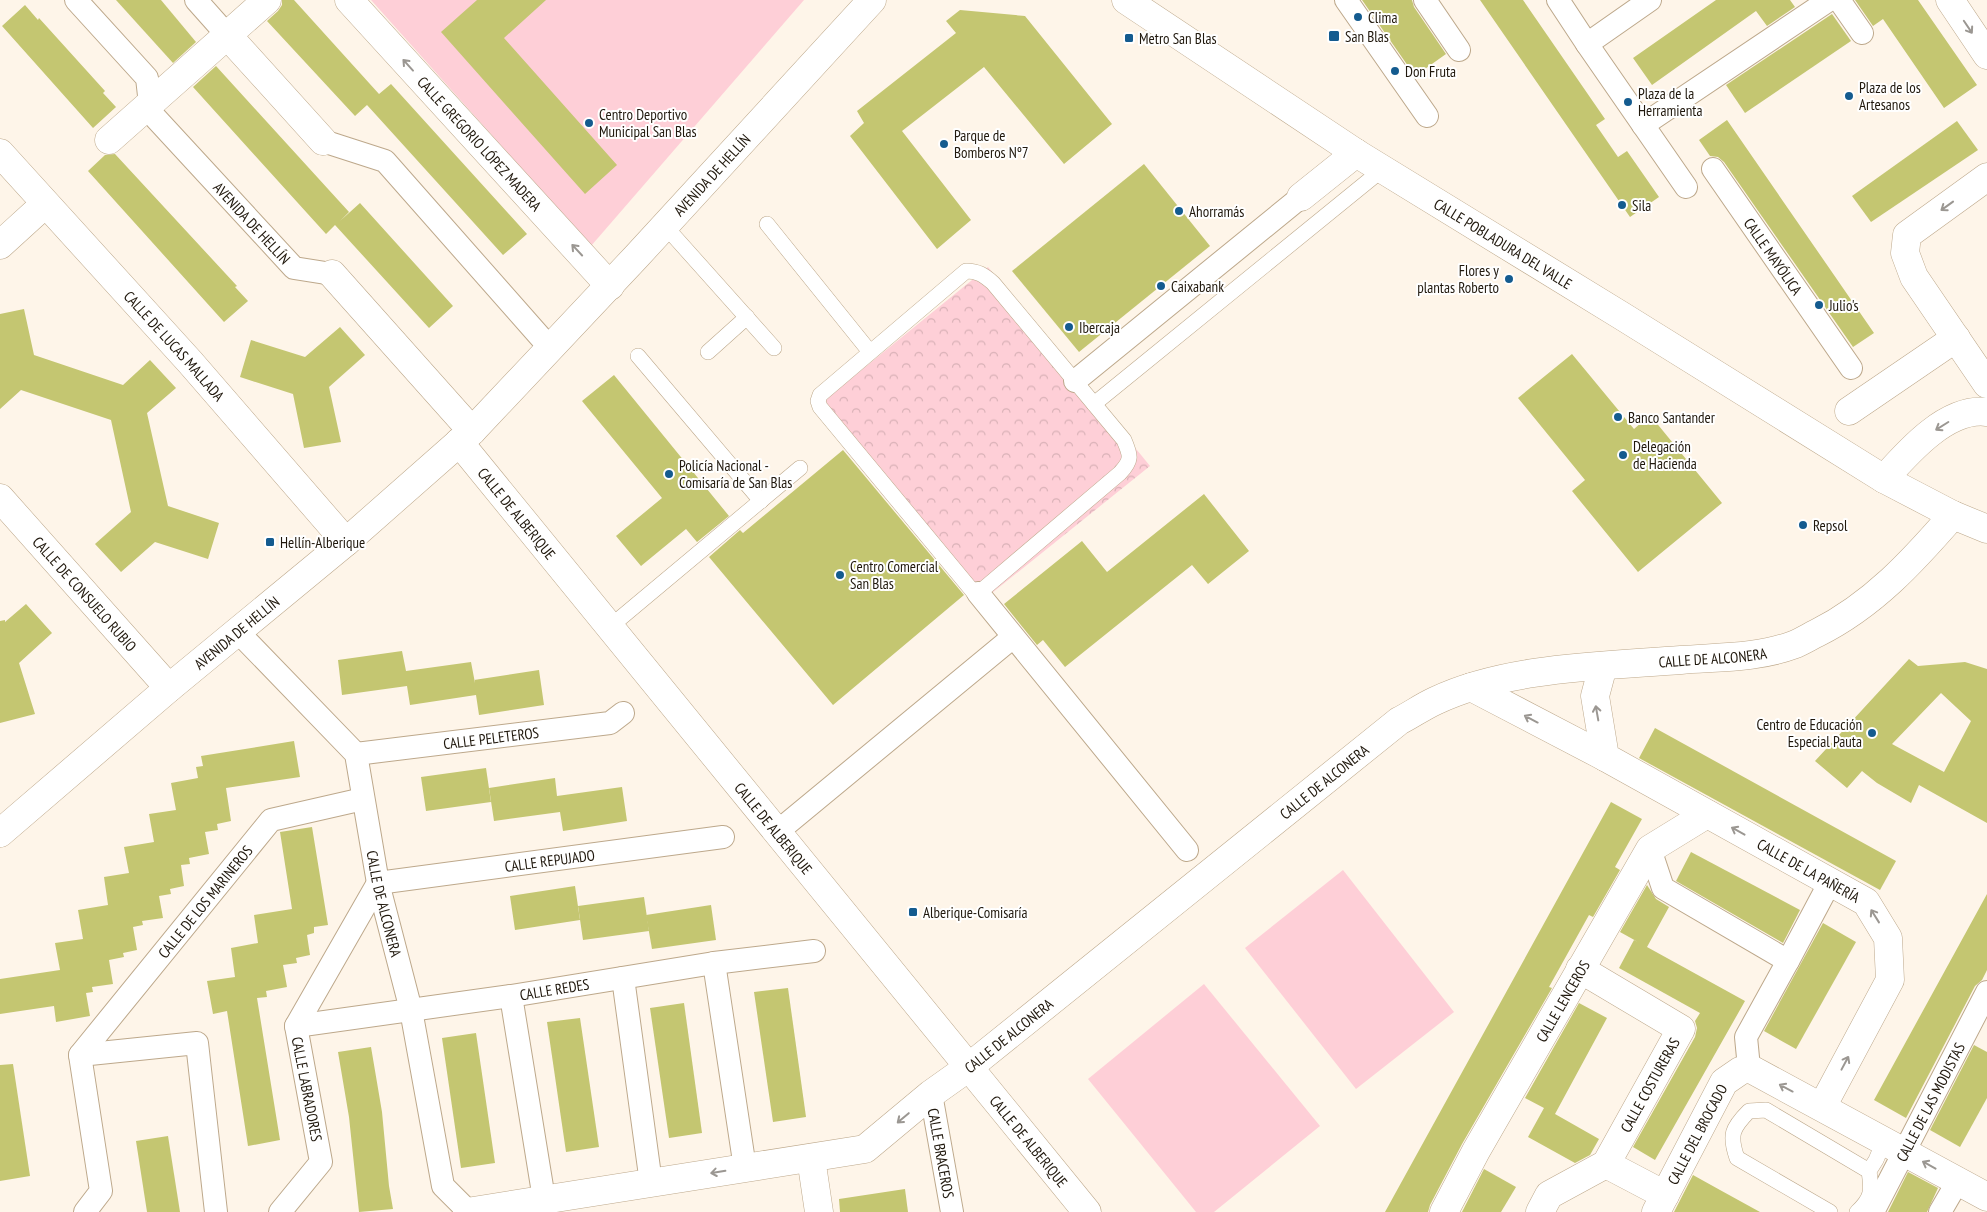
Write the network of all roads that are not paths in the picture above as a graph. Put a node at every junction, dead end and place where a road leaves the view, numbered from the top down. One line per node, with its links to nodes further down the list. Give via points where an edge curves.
1 (76, 0): 19 (street, via 147,78)
2 (196, 0): 15 (street)
3 (267, 0): 15 (street)
4 (349, 0): 36 (street, CALLE GREGORIO LÓPEZ MADERA, one-way to 4)
5 (872, 0): 33 (street, AVENIDA DE HELLÍN)
6 (1126, 0): 25 (street, CALLE POBLADURA DEL VALLE)
7 (1346, 0): 20 (street)
8 (1425, 0): 17 (street)
9 (1558, 0): 16 (street)
10 (1650, 0): 16 (street)
11 (1829, 0): 21 (street)
12 (1839, 0): 14 (street)
13 (1950, 0): 18 (street, one-way to 18)
14 (1862, 34)
15 (228, 36): 19 (street); 23 (street)
16 (1587, 44): 21 (street)
17 (1459, 50)
18 (1987, 55)
19 (150, 103): 22 (street); 35 (street, AVENIDA DE HELLÍN, via 151,113 294,268)
20 (1426, 116)
21 (1643, 125): 29 (street)
22 (109, 140)
23 (324, 141): 39 (street, via 385,162)
24 (0, 153): 31 (street, CALLE DE LUCAS MALLADA)
25 (1356, 153): 26 (street, CALLE POBLADURA DEL VALLE); 30 (street)
26 (1382, 169): 47 (lane); 52 (street, CALLE POBLADURA DEL VALLE)
27 (1712, 169): 44 (street, CALLE MAYÓLICA)
28 (1987, 177): 38 (street, one-way to 38, via 1907,235 1905,253 1914,277)
29 (1686, 187)
30 (1301, 197): 45 (street)
31 (45, 204): 34 (street); 57 (street, CALLE DE LUCAS MALLADA, via 190,362)
32 (767, 224): 42 (lane)
33 (665, 226): 36 (street, AVENIDA DE HELLÍN); 37 (lane)
34 (0, 245)
35 (332, 274): 50 (street, AVENIDA DE HELLÍN)
36 (610, 286): 39 (street, AVENIDA DE HELLÍN)
37 (746, 317): 40 (lane); 41 (lane)
38 (1956, 338): 46 (street); 48 (street)
39 (550, 348): 50 (street, AVENIDA DE HELLÍN)
40 (774, 348)
41 (708, 352)
42 (870, 352): 45 (lane, via 966,271 976,272 993,283); 58 (lane, via 820,395 820,407 973,592)
43 (638, 356): 54 (lane)
44 (1851, 368)
45 (1075, 381): 47 (lane)
46 (1987, 384)
47 (1094, 404): 58 (lane, via 1124,440 1130,453 1129,463)
48 (1849, 411)
49 (1987, 412): 52 (street, one-way to 52, via 1976,411 1945,423 1914,445)
50 (465, 437): 57 (street, AVENIDA DE HELLÍN); 59 (street, CALLE DE ALBERIQUE)
51 (800, 468): 54 (lane)
52 (1884, 479): 55 (street, CALLE POBLADURA DEL VALLE)
53 (0, 498): 63 (street, CALLE DE CONSUELO RUBIO)
54 (760, 501): 59 (lane)
55 (1954, 515): 56 (street, CALLE POBLADURA DEL VALLE); 62 (street, CALLE DE ALCONERA, via 1894,580 1865,605 1794,645 1747,655)
56 (1987, 529)
57 (346, 542): 60 (street, AVENIDA DE HELLÍN)
58 (978, 593): 61 (street)
59 (611, 626): 70 (street, CALLE DE ALBERIQUE)
60 (238, 632): 63 (street, AVENIDA DE HELLÍN); 66 (street)
61 (1012, 637): 70 (street); 74 (street)
62 (1603, 666): 64 (street, CALLE DE ALCONERA, via 1520,675); 67 (street, one-way to 62, via 1594,696)
63 (169, 688): 71 (street, AVENIDA DE HELLÍN)
64 (1471, 688): 67 (street, CALLE DE LA PAÑERÍA, one-way to 64); 87 (street, CALLE DE ALCONERA, via 1435,701 1399,721)
65 (623, 713): 66 (street, CALLE PELETEROS, via 610,723)
66 (356, 754): 68 (street, CALLE DE ALCONERA)
67 (1605, 757): 69 (street, CALLE DE LA PAÑERÍA)
68 (363, 799): 75 (street, CALLE DE ALCONERA); 86 (street, CALLE DE LOS MARINEROS, via 271,820)
69 (1708, 814): 73 (street, CALLE LENCEROS); 76 (street, CALLE DE LA PAÑERÍA, one-way to 69)
70 (777, 832): 87 (street, CALLE DE ALBERIQUE)
71 (0, 833)
72 (723, 837): 75 (street, CALLE REPUJADO)
73 (1650, 849): 78 (street, via 1663,888); 80 (street, CALLE LENCEROS)
74 (1187, 850)
75 (378, 882): 84 (street, CALLE DE ALCONERA); 85 (street, CALLE LABRADORES)
76 (1830, 882): 78 (street); 90 (street, CALLE DE LA PAÑERÍA, one-way to 76, via 1890,980 1888,938 1866,902)
77 (814, 951): 79 (street, CALLE REDES)
78 (1788, 961): 88 (street, via 1746,1037)
79 (714, 963): 81 (street, CALLE REDES); 94 (street)
80 (1580, 969): 93 (street, CALLE COSTURERAS, via 1681,1029); 107 (street, CALLE LENCEROS)
81 (623, 978): 83 (street, CALLE REDES); 96 (street)
82 (1987, 992): 91 (street, CALLE DE LAS MODISTAS)
83 (511, 996): 84 (street, CALLE REDES); 98 (street)
84 (410, 1010): 85 (street, CALLE REDES); 103 (street, CALLE DE ALCONERA, via 443,1186)
85 (296, 1026): 102 (street, CALLE LABRADORES, via 321,1162)
86 (80, 1055): 100 (street, via 101,1191); 101 (street, via 197,1043)
87 (969, 1066): 89 (street, CALLE DE ALCONERA); 106 (street, CALLE DE ALBERIQUE)
88 (1749, 1068): 90 (street, one-way to 88); 99 (street, CALLE DEL BROCADO, via 1740,1070 1724,1082)
89 (931, 1094): 92 (street, CALLE DE ALCONERA, one-way to 92, via 865,1149); 105 (street, CALLE BRACEROS)
90 (1822, 1106): 91 (street)
91 (1894, 1146): 95 (lane, via 1876,1160); 97 (street, one-way to 91); 111 (street, CALLE DE LAS MODISTAS)
92 (811, 1158): 94 (street, CALLE DE ALCONERA); 104 (street)
93 (1606, 1164): 99 (street); 108 (street, via 1549,1194)
94 (745, 1168): 96 (street, CALLE DE ALCONERA, one-way to 96)
95 (1869, 1171): 109 (lane, via 1766,1110 1749,1111 1736,1124 1732,1142 1737,1158); 110 (lane, via 1871,1188 1867,1203)
96 (651, 1183): 98 (street, CALLE DE ALCONERA)
97 (1978, 1187): 112 (street)
98 (544, 1199): 103 (street, CALLE DE ALCONERA)
99 (1660, 1204)
100 (85, 1212)
101 (216, 1212)
102 (280, 1212)
103 (467, 1212)
104 (818, 1212)
105 (952, 1212)
106 (1087, 1212)
107 (1444, 1212)
108 (1540, 1212)
109 (1830, 1212)
110 (1856, 1212)
111 (1872, 1212)
112 (1940, 1212)

